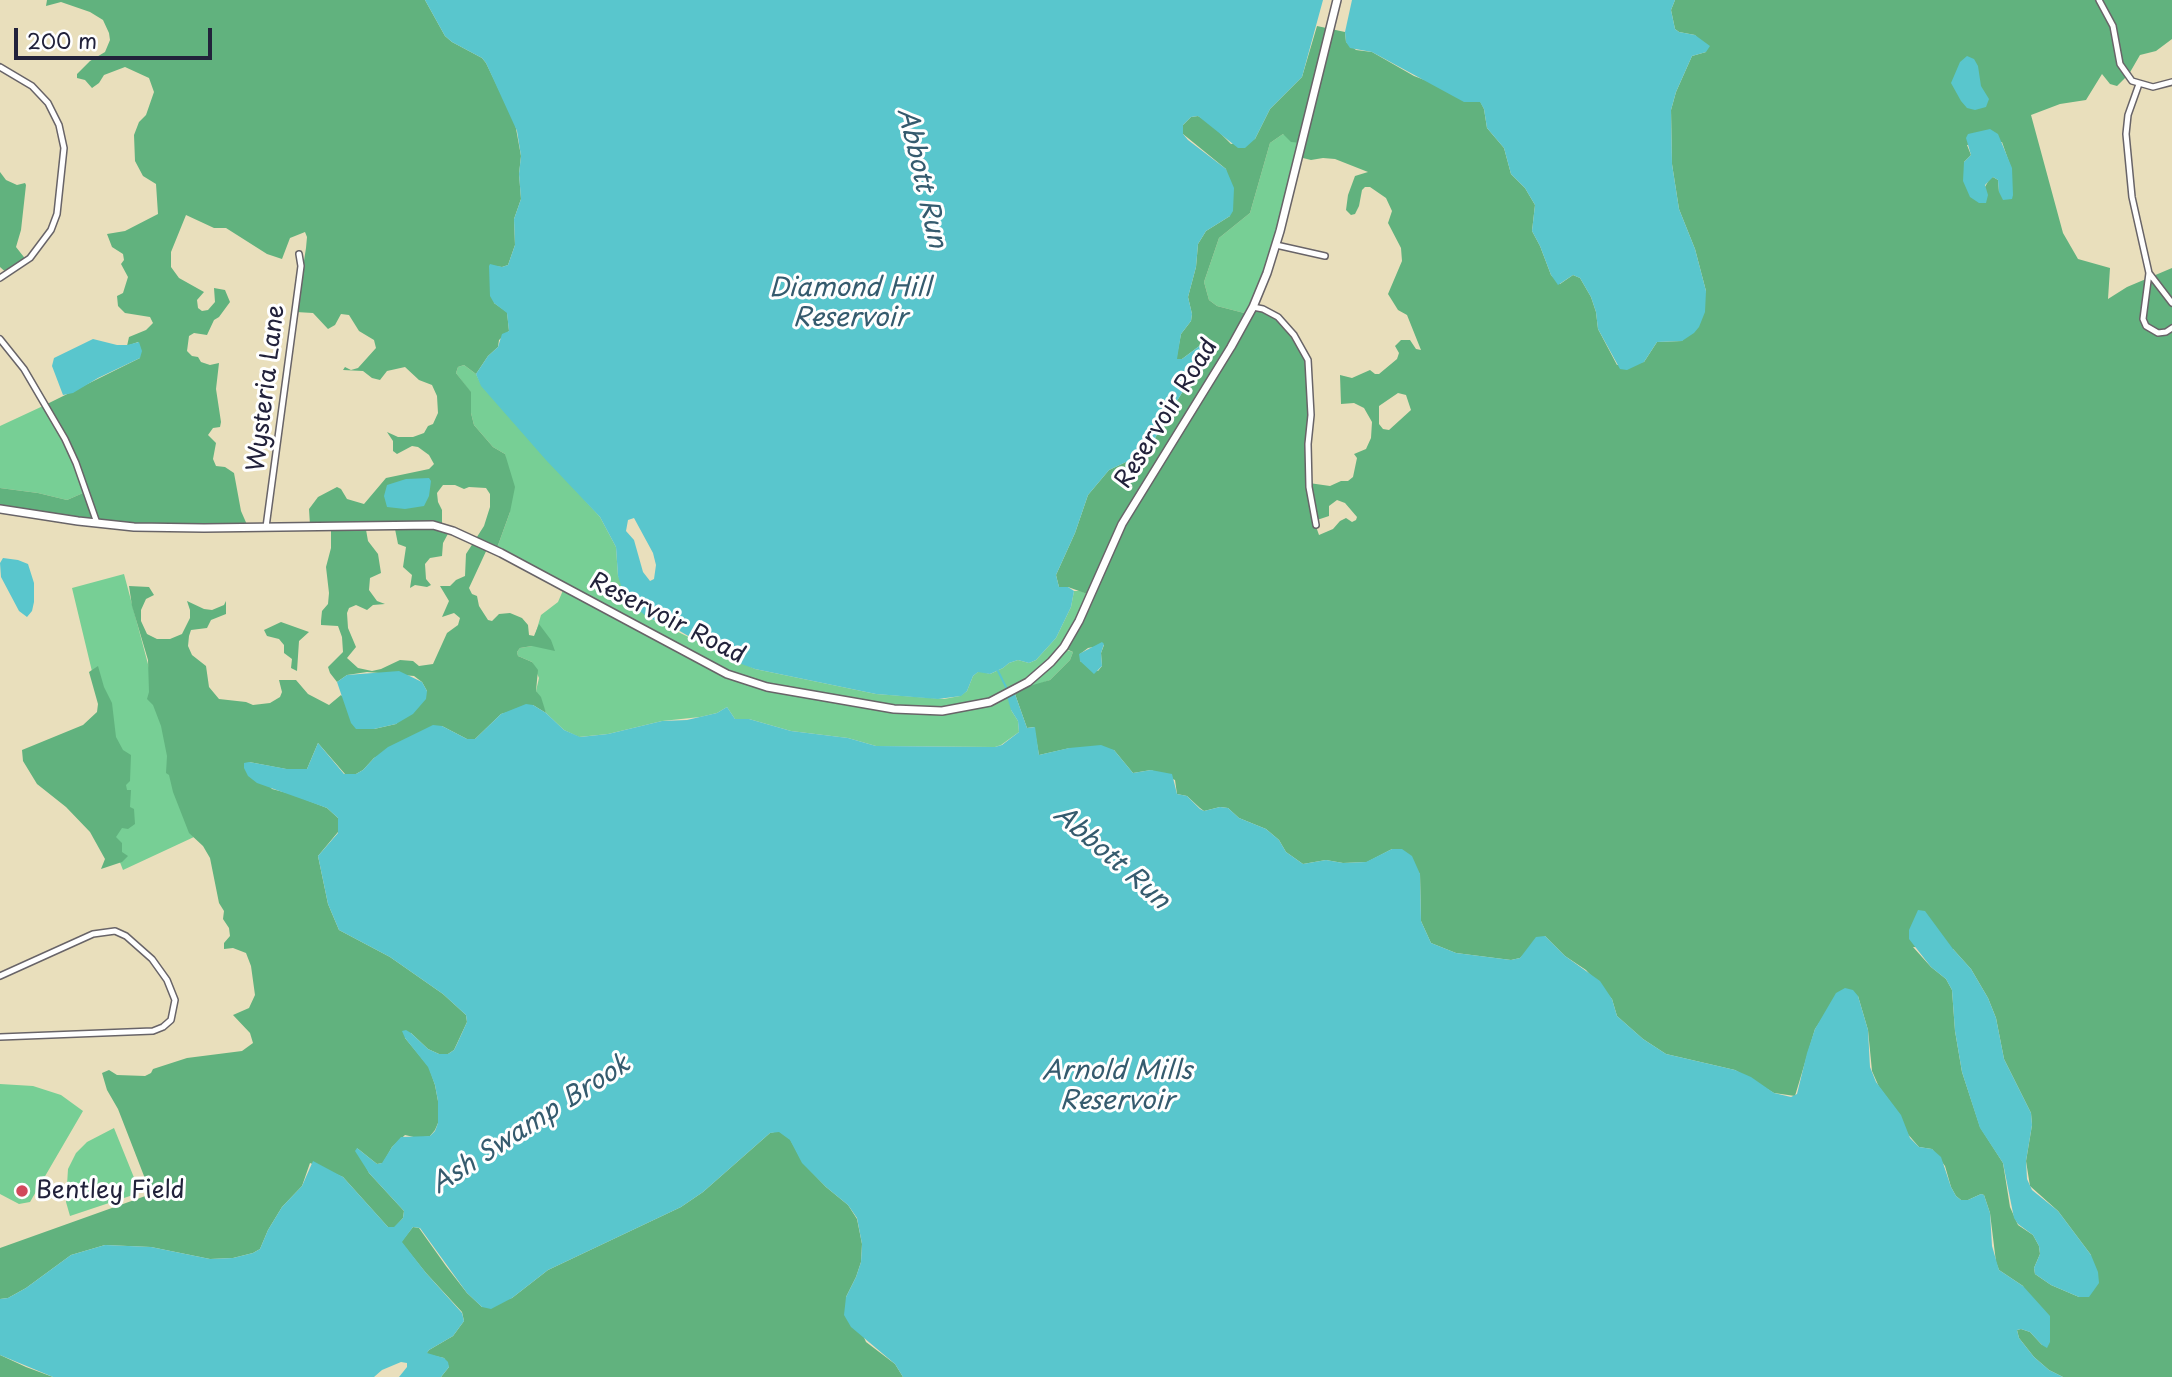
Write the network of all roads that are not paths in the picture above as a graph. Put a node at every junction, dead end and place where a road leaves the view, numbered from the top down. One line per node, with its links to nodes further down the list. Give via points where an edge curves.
1 (1337, 0): 6 (street, Reservoir Road)
2 (2099, 0): 5 (street, via 2113,26 2120,64)
3 (0, 67): 10 (street, via 32,86 48,103 60,125 64,148 51,230 30,258)
4 (2172, 82): 5 (street)
5 (2139, 85): 9 (street, via 2126,134 2132,197)
6 (1276, 245): 8 (street); 12 (street, Reservoir Road)
7 (299, 254): 18 (street, Wysteria Lane, via 301,270)
8 (1325, 256)
9 (2149, 272): 11 (street); 13 (street, via 2143,319 2158,332)
10 (0, 278)
11 (2172, 303)
12 (1253, 307): 17 (street, via 1278,317 1308,360 1309,488); 18 (street, Reservoir Road, via 1122,524 1072,634 1051,662 1016,691 974,706 926,711 871,707 776,690 727,674 501,553 433,524)
13 (2172, 328)
14 (0, 339): 16 (street, via 24,369 68,445)
15 (0, 509): 16 (street, Reservoir Road)
16 (97, 523): 18 (street, Reservoir Road)
17 (1316, 525)
18 (266, 527)
19 (0, 976): 20 (street, via 93,934 115,931 152,960 175,1000 171,1020 153,1031)
20 (0, 1037)

